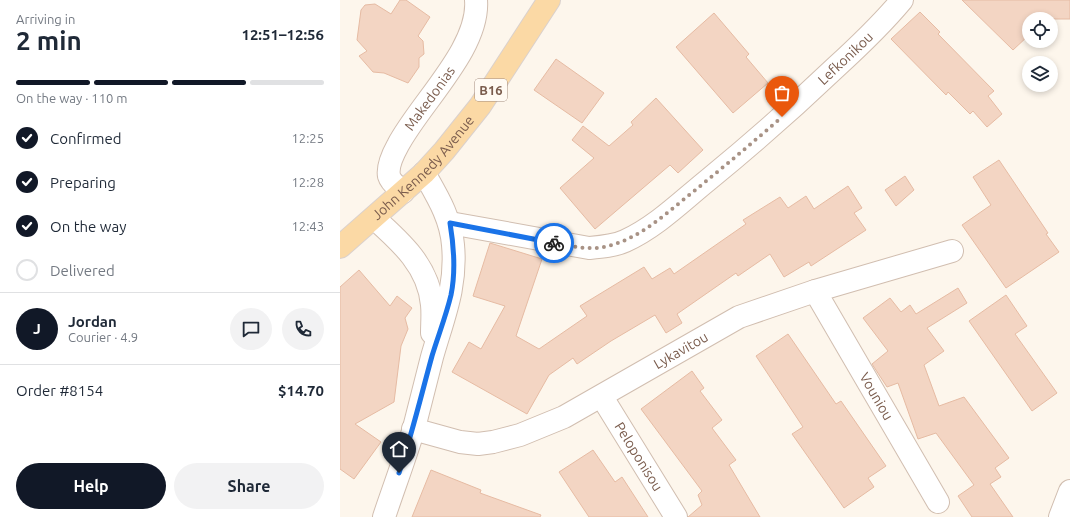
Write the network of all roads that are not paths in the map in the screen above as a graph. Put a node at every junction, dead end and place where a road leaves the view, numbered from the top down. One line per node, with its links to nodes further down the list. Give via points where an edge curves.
1 (476, 0): 5 (street, Makedonias, via 474,25 468,41 405,133 391,160 389,178)
2 (549, 0): 4 (main road, John Kennedy Avenue / B16, via 480,106)
3 (902, 0): 7 (street, Lefkonikou, via 803,99 658,220 624,241 589,248)
4 (424, 173): 5 (main road, John Kennedy Avenue / B16); 7 (street, via 442,203)
5 (403, 192): 6 (main road, John Kennedy Avenue / B16)
6 (374, 218): 8 (main road, John Kennedy Avenue / B16); 11 (street, via 414,257 428,285 432,304)
7 (450, 223): 11 (street, via 454,271 452,289)
8 (340, 247)
9 (952, 251): 10 (street, Lykavitou)
10 (815, 291): 12 (street, Lykavitou, via 739,316); 15 (street, Vouniou)
11 (432, 356): 13 (street)
12 (602, 397): 13 (street, Lykavitou, via 564,417 520,435 493,442 460,442); 17 (street, Peloponisou)
13 (413, 429): 16 (street)
14 (1070, 491): 18 (street)
15 (938, 502)
16 (384, 517)
17 (676, 517)
18 (1060, 517)

